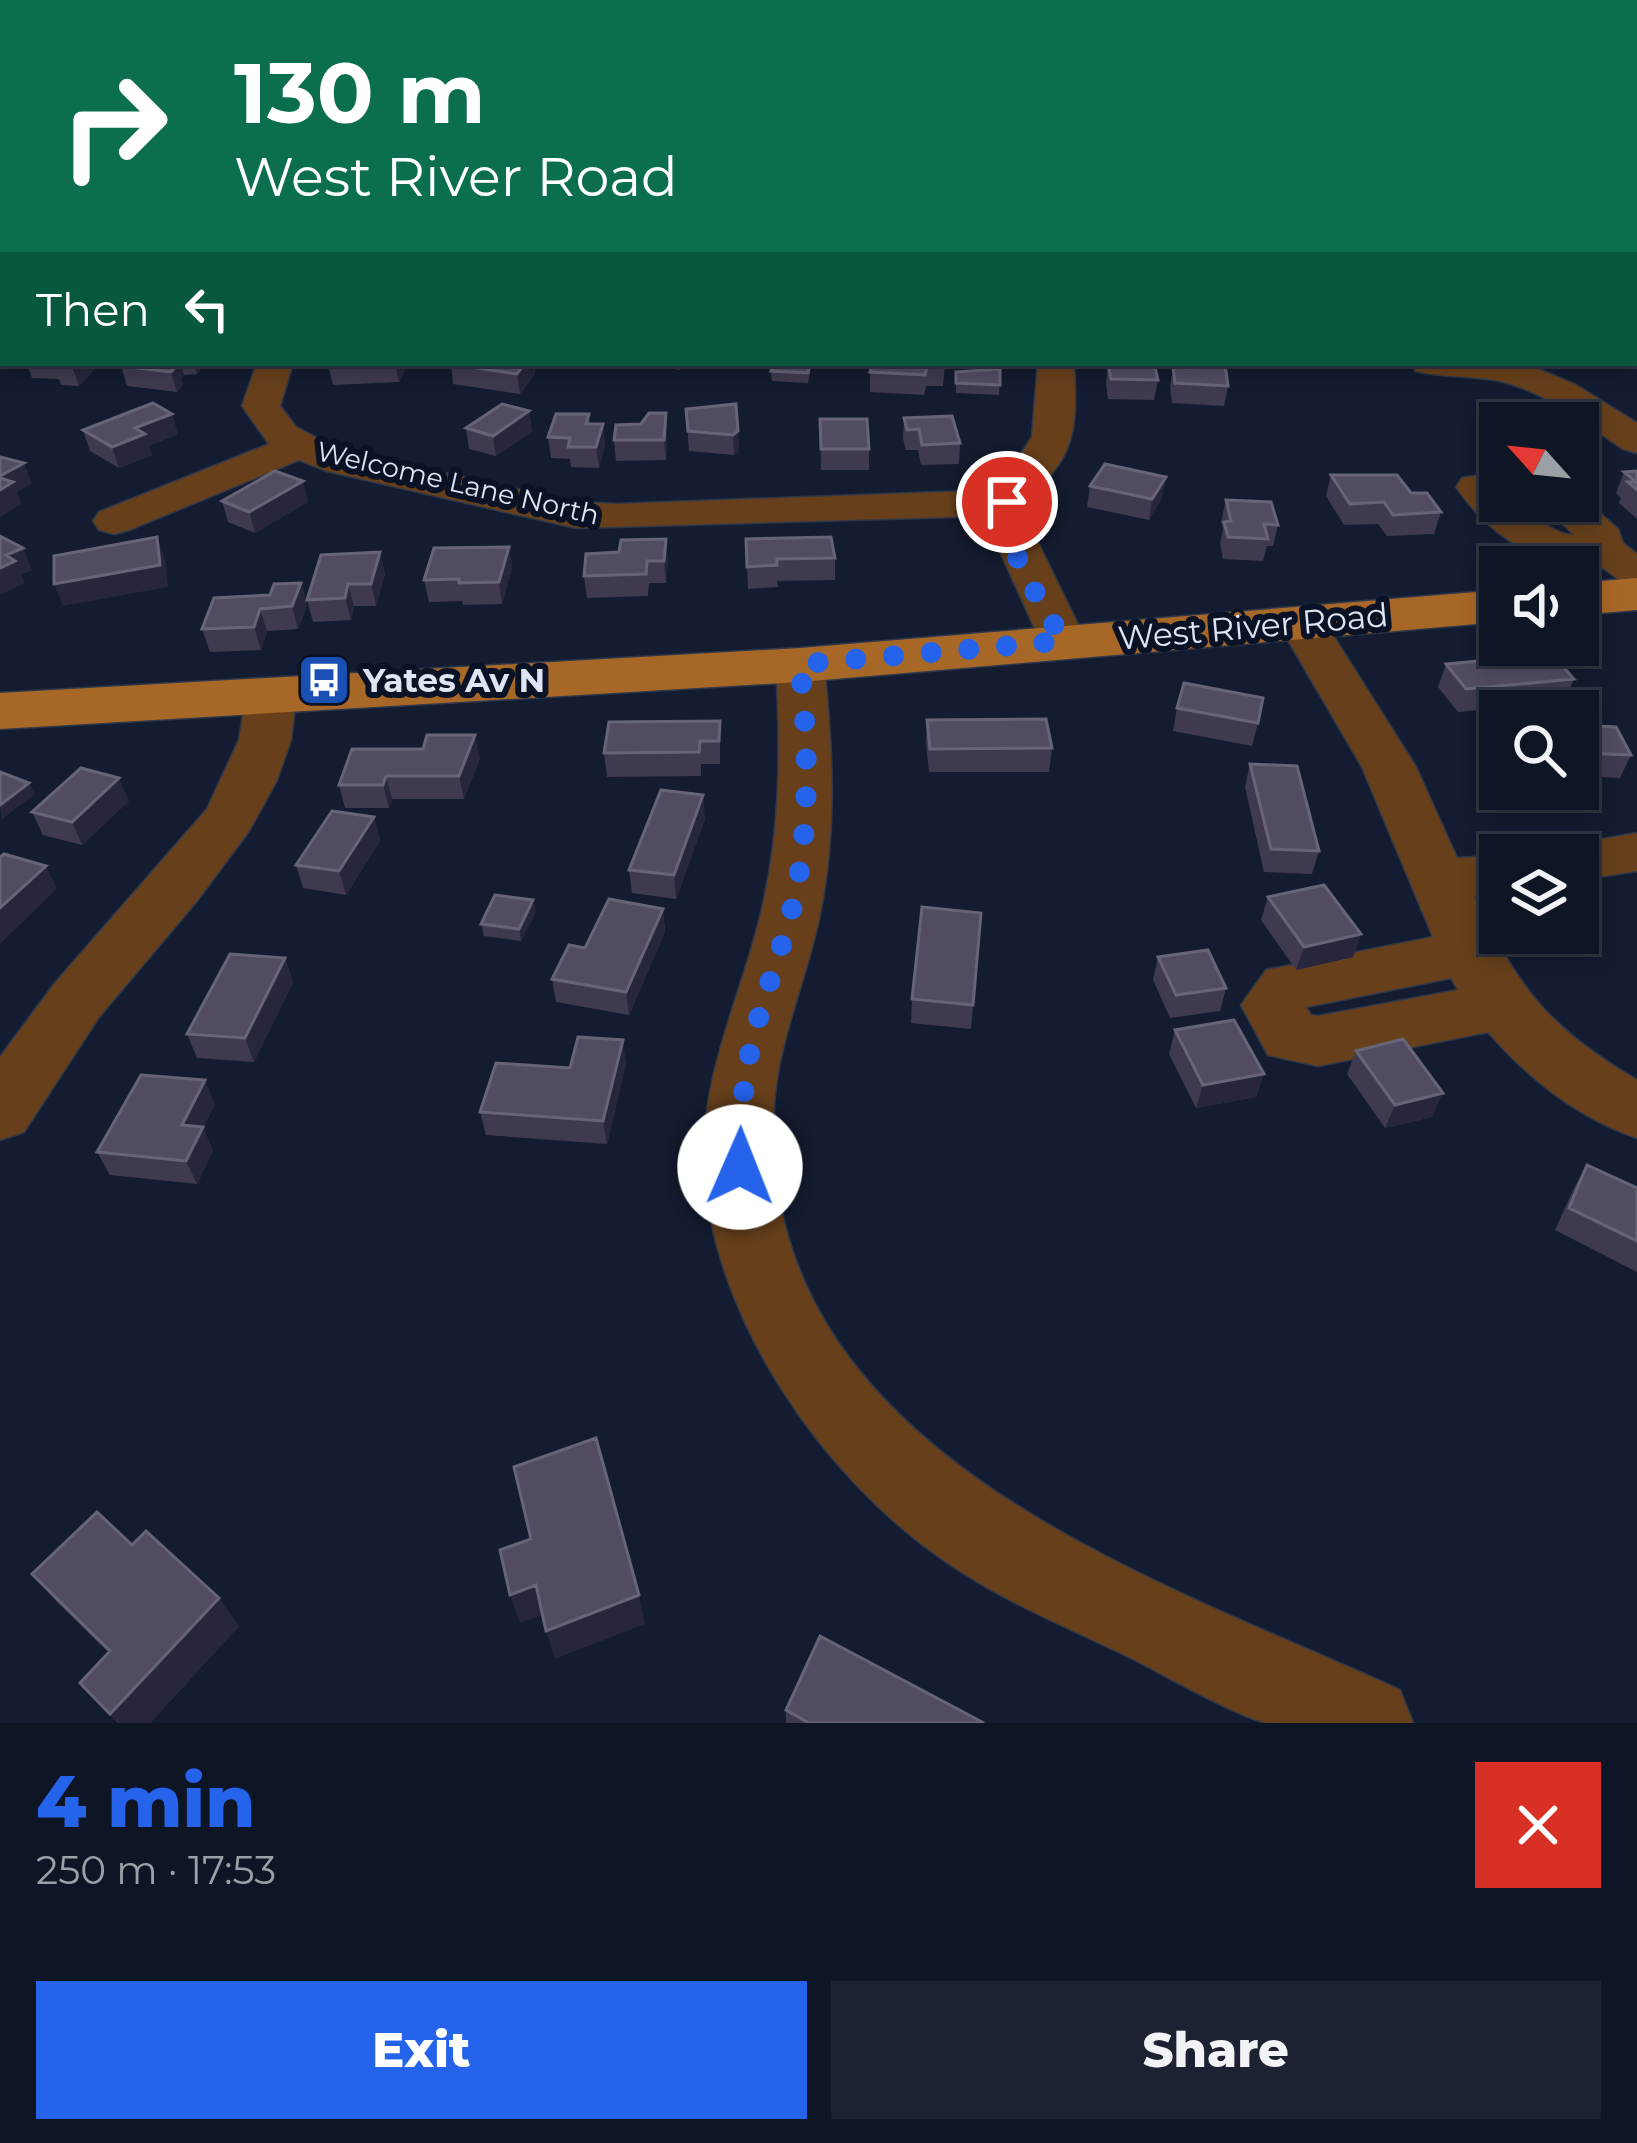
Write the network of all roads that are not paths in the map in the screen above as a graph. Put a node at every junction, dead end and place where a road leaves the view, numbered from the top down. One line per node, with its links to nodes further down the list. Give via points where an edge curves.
1 (273, 366): 5 (street, Welcome Lane North, via 261,406)
2 (1056, 366): 6 (street, via 1056,426)
3 (1465, 366): 4 (street, via 1514,370)
4 (1637, 441)
5 (299, 446): 6 (street, Welcome Lane North, via 577,515); 7 (street)
6 (1007, 502): 16 (street, via 1012,540)
7 (114, 521)
8 (1515, 522): 10 (street, via 1556,551)
9 (1585, 522): 10 (street, via 1603,538)
10 (1600, 547): 11 (street)
11 (1637, 575)
12 (1637, 594): 13 (main road)
13 (1599, 597)
14 (1479, 608): 15 (main road, West River Road)
15 (1302, 623): 16 (main road, West River Road); 23 (street, via 1388,767)
16 (1063, 641): 17 (main road, West River Road)
17 (800, 664): 18 (main road, West River Road); 28 (street, via 807,772 794,902 741,1105 751,1238 779,1314 874,1447 954,1517 1031,1565)
18 (272, 698): 19 (main road, West River Road); 27 (street, via 259,762 236,808 53,1030)
19 (0, 711)
20 (1637, 852): 21 (street)
21 (1599, 858)
22 (1479, 875): 23 (street)
23 (1438, 881): 24 (street)
24 (1470, 952): 25 (street); 25 (street, via 1288,986 1272,1006 1291,1038 1318,1041)
25 (1501, 1006): 26 (street, via 1555,1061)
26 (1637, 1111)
27 (0, 1113)
28 (1367, 1723)

